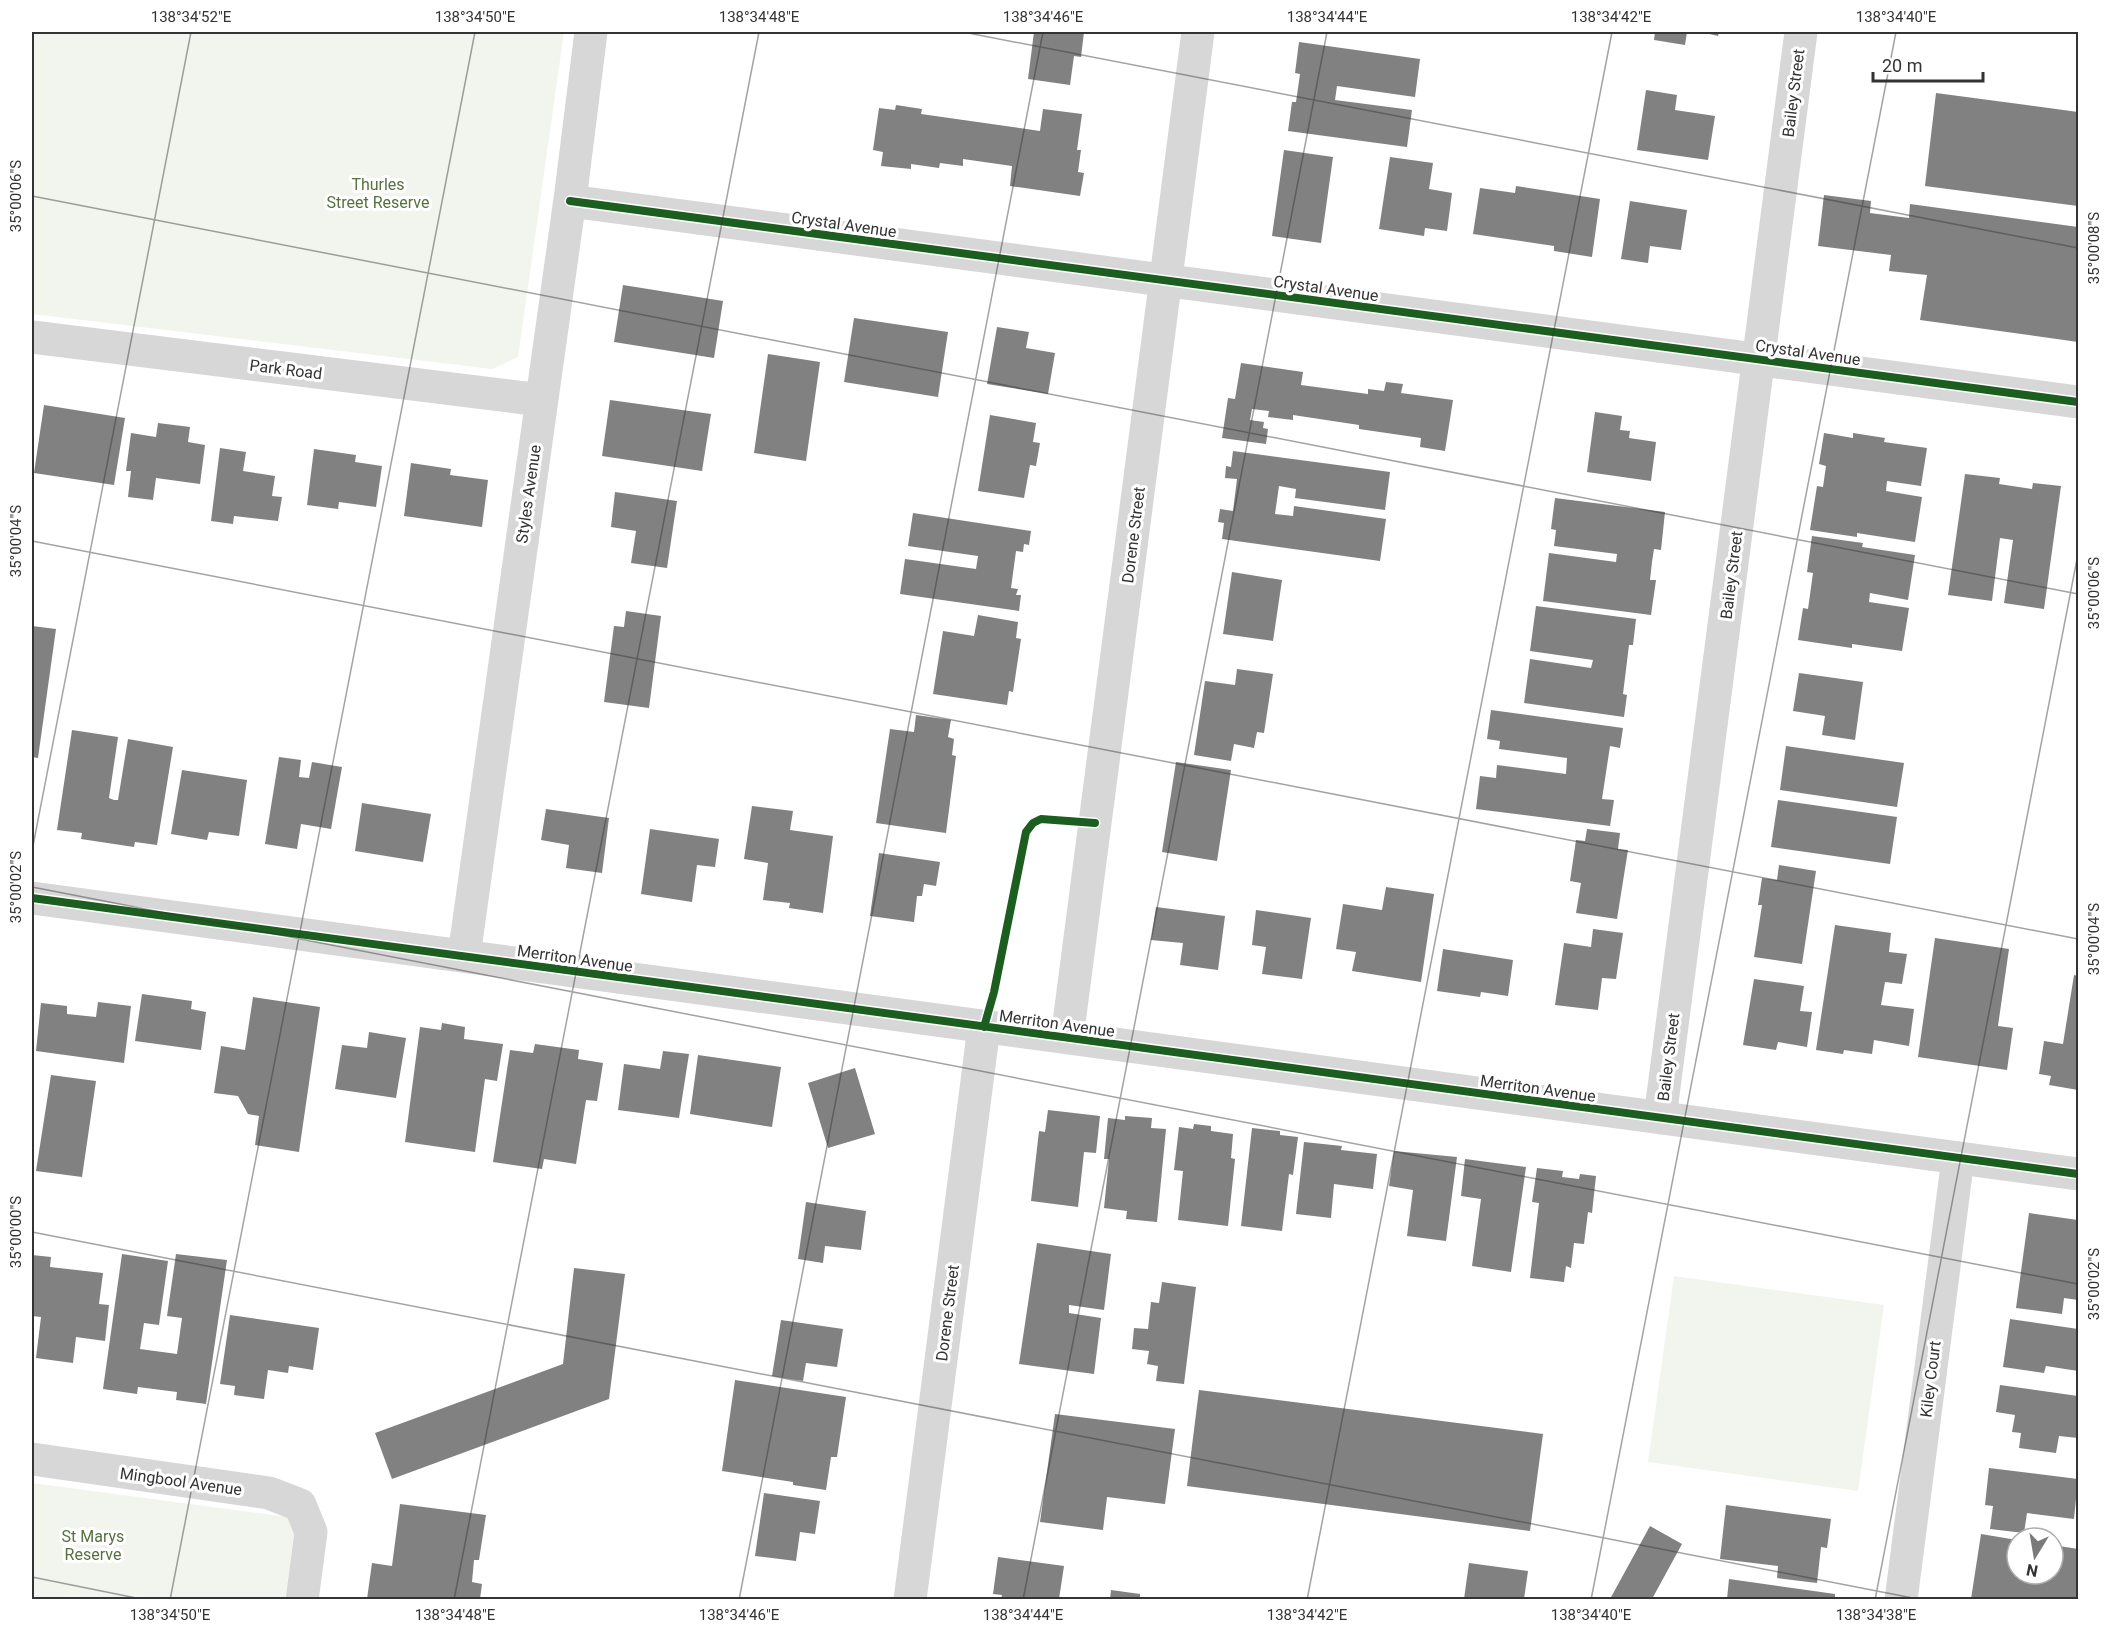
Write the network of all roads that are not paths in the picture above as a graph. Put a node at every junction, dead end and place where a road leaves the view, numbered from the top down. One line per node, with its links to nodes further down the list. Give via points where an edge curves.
1 (591, 32): 4 (street, Styles Avenue)
2 (1198, 32): 5 (street, Dorene Street)
3 (1801, 32): 7 (street, Bailey Street)
4 (570, 201): 5 (street, Crystal Avenue); 8 (street, Styles Avenue)
5 (1166, 281): 7 (street, Crystal Avenue); 13 (street, Dorene Street)
6 (32, 338): 8 (street, Park Road)
7 (1759, 359): 9 (street, Crystal Avenue); 14 (street, Bailey Street)
8 (541, 400): 11 (street, Styles Avenue)
9 (2079, 402)
10 (32, 898): 11 (street, Merriton Avenue)
11 (464, 956): 12 (street, Merriton Avenue)
12 (984, 1027): 13 (street, Merriton Avenue); 19 (street, Dorene Street)
13 (1067, 1038): 14 (street, Merriton Avenue)
14 (1660, 1118): 15 (street, Merriton Avenue)
15 (1958, 1158): 16 (street, Merriton Avenue); 20 (street, Kiley Court)
16 (2079, 1174)
17 (32, 1460): 18 (street, Mingbool Avenue, via 269,1493 300,1505 311,1532)
18 (302, 1599)
19 (910, 1599)
20 (1902, 1599)

